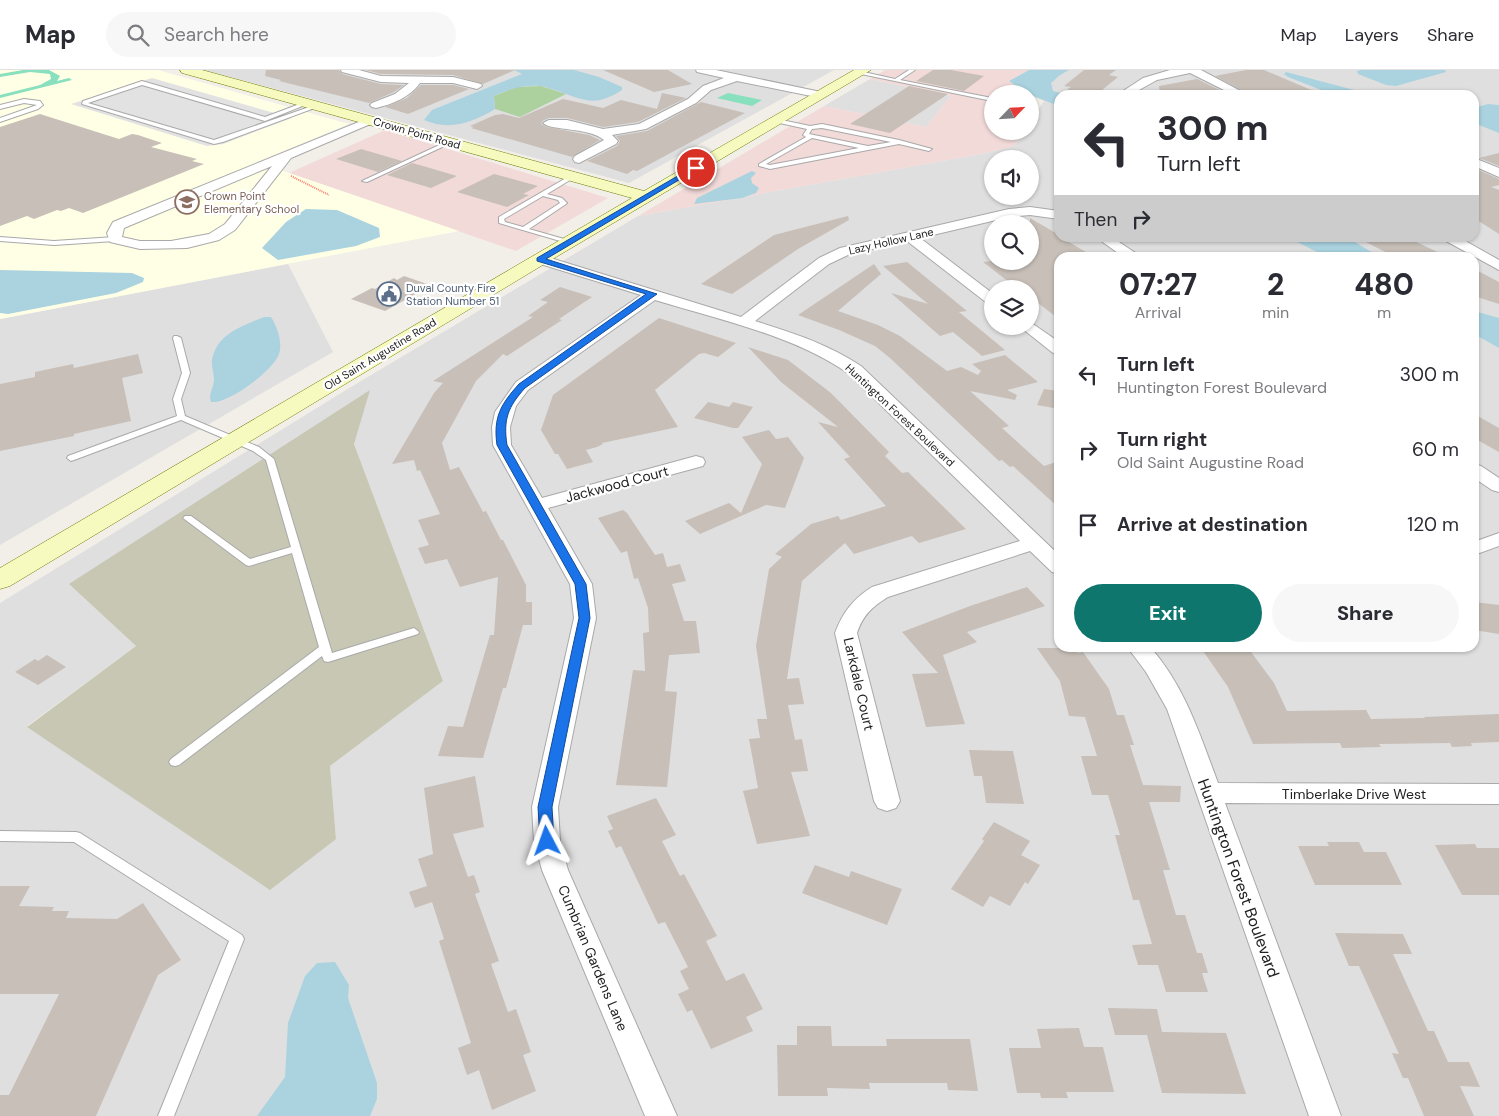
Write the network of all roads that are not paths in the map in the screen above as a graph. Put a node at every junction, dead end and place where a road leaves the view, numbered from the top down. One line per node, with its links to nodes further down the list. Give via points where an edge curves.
1 (187, 70): 16 (main road, Crown Point Road)
2 (346, 70): 9 (street, via 381,79)
3 (701, 70): 8 (street)
4 (913, 70): 10 (lane)
5 (1188, 70): 12 (street, via 1148,78)
6 (1193, 70): 13 (street)
7 (862, 71): 10 (lane); 14 (main road, Old Saint Augustine Road)
8 (735, 78): 14 (street); 26 (street, via 707,88 692,101 642,127)
9 (417, 80): 11 (street, via 453,80); 17 (street, via 405,94)
10 (896, 80): 15 (lane)
11 (477, 86)
12 (1129, 90)
13 (1232, 90)
14 (821, 95): 22 (main road, Old Saint Augustine Road)
15 (984, 98)
16 (312, 104): 19 (lane); 21 (main road, Crown Point Road); 23 (lane)
17 (376, 105)
18 (0, 107): 20 (lane, via 24,101 40,105)
19 (266, 119): 23 (lane); 23 (lane, via 142,83 85,102 214,142)
20 (0, 120)
21 (371, 120): 28 (main road, Crown Point Road); 32 (street)
22 (777, 121): 25 (lane); 39 (main road, Old Saint Augustine Road)
23 (275, 122)
24 (549, 123): 26 (street)
25 (810, 128): 27 (lane, via 806,135); 29 (lane, via 822,126)
26 (603, 133): 33 (street, via 612,141)
27 (811, 136): 30 (lane); 30 (lane, via 761,165 770,167)
28 (450, 142): 36 (main road, Crown Point Road); 37 (lane)
29 (899, 142): 30 (lane); 31 (lane)
30 (868, 148)
31 (929, 149)
32 (286, 156): 44 (street, via 118,226); 44 (street, via 226,230 211,238 190,244 162,245)
33 (579, 158)
34 (1479, 164): 35 (street)
35 (1499, 173)
36 (573, 176): 38 (lane); 39 (main road, Crown Point Road)
37 (365, 181)
38 (542, 194): 41 (lane, via 563,201 561,206); 41 (lane, via 501,218 502,223)
39 (647, 197): 45 (main road, Old Saint Augustine Road)
40 (1054, 214): 42 (street, Lazy Hollow Lane, via 1030,211 1008,213)
41 (524, 229): 45 (lane)
42 (909, 236): 54 (street); 55 (street, Lazy Hollow Lane, via 834,255)
43 (0, 239): 44 (lane, via 54,243)
44 (115, 239)
45 (569, 242): 51 (main road, Old Saint Augustine Road)
46 (1110, 242): 48 (street)
47 (1458, 242): 49 (street)
48 (1126, 252)
49 (1475, 252)
50 (1479, 254): 52 (street)
51 (540, 259): 53 (street, Huntington Forest Boulevard); 60 (main road, Old Saint Augustine Road)
52 (1499, 266)
53 (652, 294): 55 (street, Huntington Forest Boulevard); 65 (street, Cumbrian Gardens Lane, via 522,386 509,400 502,416 502,445)
54 (984, 294)
55 (744, 322): 68 (street, Huntington Forest Boulevard, via 818,348 855,370)
56 (1039, 335): 58 (street)
57 (177, 338): 59 (lane, via 186,373 177,399)
58 (1054, 346)
59 (181, 417): 60 (lane); 61 (lane)
60 (235, 441): 70 (lane, via 270,459); 72 (main road, Old Saint Augustine Road)
61 (71, 458)
62 (696, 462): 65 (street, Jackwood Court)
63 (1479, 473): 64 (street)
64 (1499, 486)
65 (537, 505): 82 (street, Cumbrian Gardens Lane, via 580,584 585,618 545,807 547,841 556,870)
66 (188, 518): 70 (lane, via 249,563)
67 (1499, 539): 69 (street)
68 (1034, 543): 71 (street, Huntington Forest Boulevard); 79 (street, Larkdale Court, via 880,592 864,601 851,616 846,632)
69 (1479, 547)
70 (296, 549): 74 (lane)
71 (1054, 562)
72 (0, 580)
73 (414, 632): 74 (lane, via 328,658)
74 (325, 648): 76 (lane)
75 (1142, 652): 77 (street, Huntington Forest Boulevard, via 1155,667 1179,709)
76 (175, 762)
77 (1208, 793): 78 (street, Timberlake Drive West); 83 (street, Huntington Forest Boulevard)
78 (1499, 794)
79 (887, 801)
80 (0, 836): 81 (lane, via 76,837 237,939)
81 (166, 1116)
82 (661, 1116)
83 (1325, 1116)

